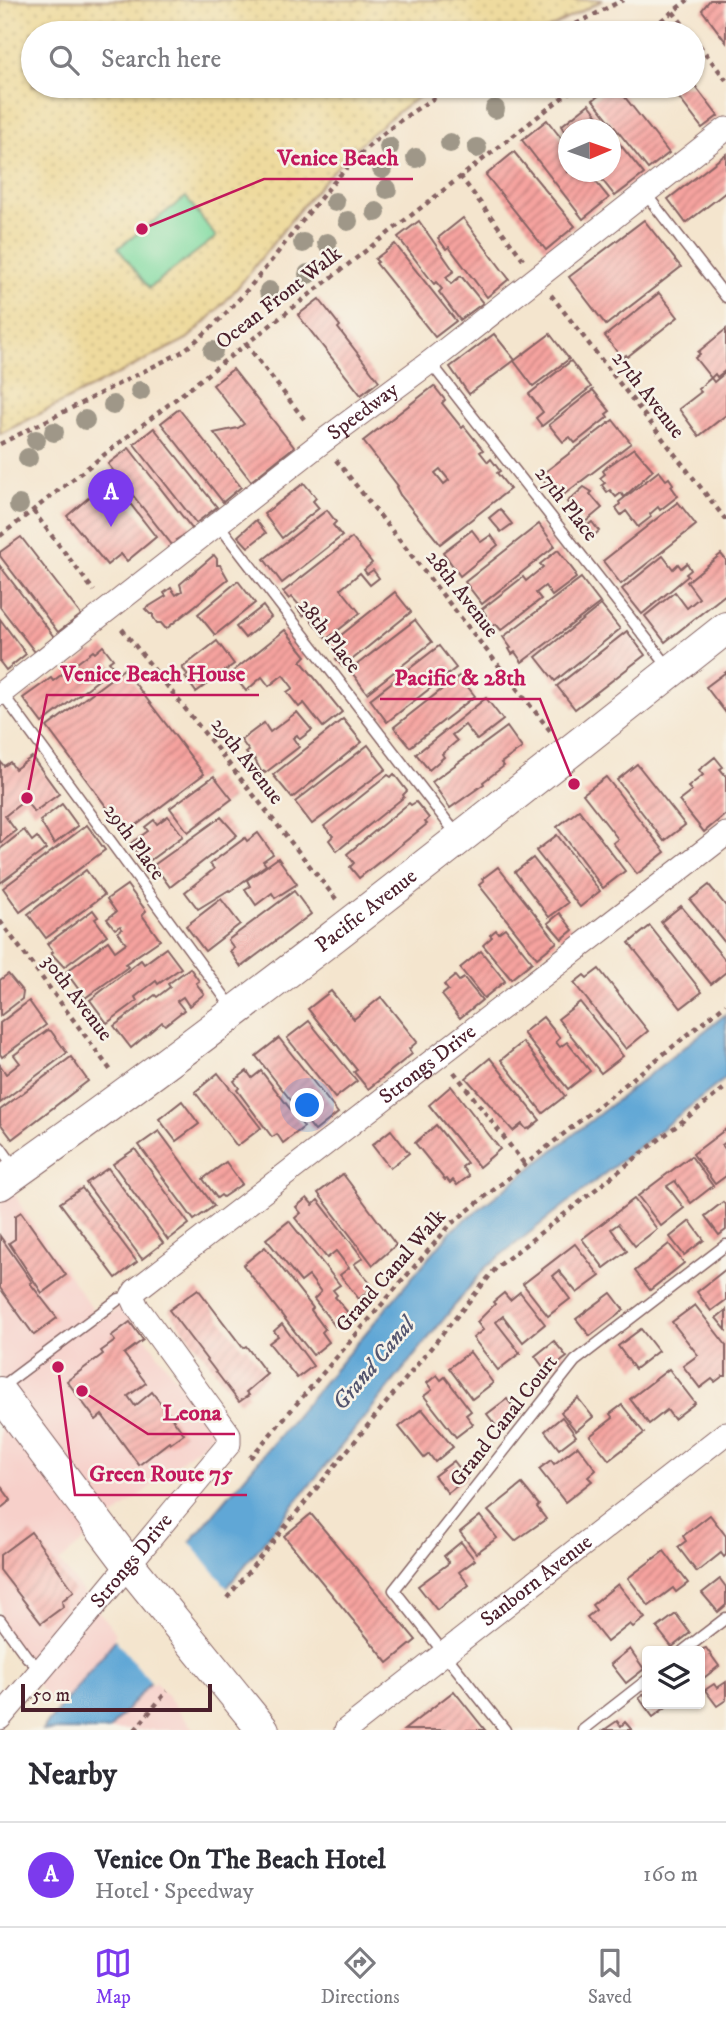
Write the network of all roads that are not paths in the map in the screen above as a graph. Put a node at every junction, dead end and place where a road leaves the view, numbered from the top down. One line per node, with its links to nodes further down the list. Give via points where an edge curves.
1 (726, 130): 2 (street, Speedway)
2 (645, 193): 3 (lane); 4 (street, Speedway)
3 (726, 297)
4 (430, 362): 5 (street, Speedway); 7 (lane, 27th Place)
5 (219, 524): 8 (street, Speedway); 10 (lane, 28th Place)
6 (726, 628): 7 (main road, Pacific Avenue)
7 (672, 671): 10 (main road, Pacific Avenue)
8 (1, 693): 11 (lane, 29th Place)
9 (726, 834): 14 (street, Strongs Drive)
10 (460, 838): 11 (main road, Pacific Avenue)
11 (236, 1013): 12 (main road, Pacific Avenue, via 129,1093)
12 (6, 1168)
13 (726, 1245): 21 (lane, Grand Canal Court, via 575,1362 394,1590)
14 (132, 1296): 15 (lane, Strongs Drive, via 119,1299); 17 (street, Strongs Drive, via 229,1434 229,1444 169,1515)
15 (0, 1390): 17 (main road)
16 (726, 1433): 21 (street, Sanborn Avenue)
17 (139, 1577): 22 (street, Strongs Drive); 25 (main road)
18 (726, 1618): 20 (lane)
19 (0, 1620): 22 (lane)
20 (690, 1646)
21 (443, 1655): 26 (street, Sanborn Avenue); 27 (lane)
22 (42, 1670): 24 (street, Strongs Drive)
23 (642, 1684): 28 (lane)
24 (0, 1718)
25 (263, 1730)
26 (346, 1730)
27 (505, 1730)
28 (583, 1730)

